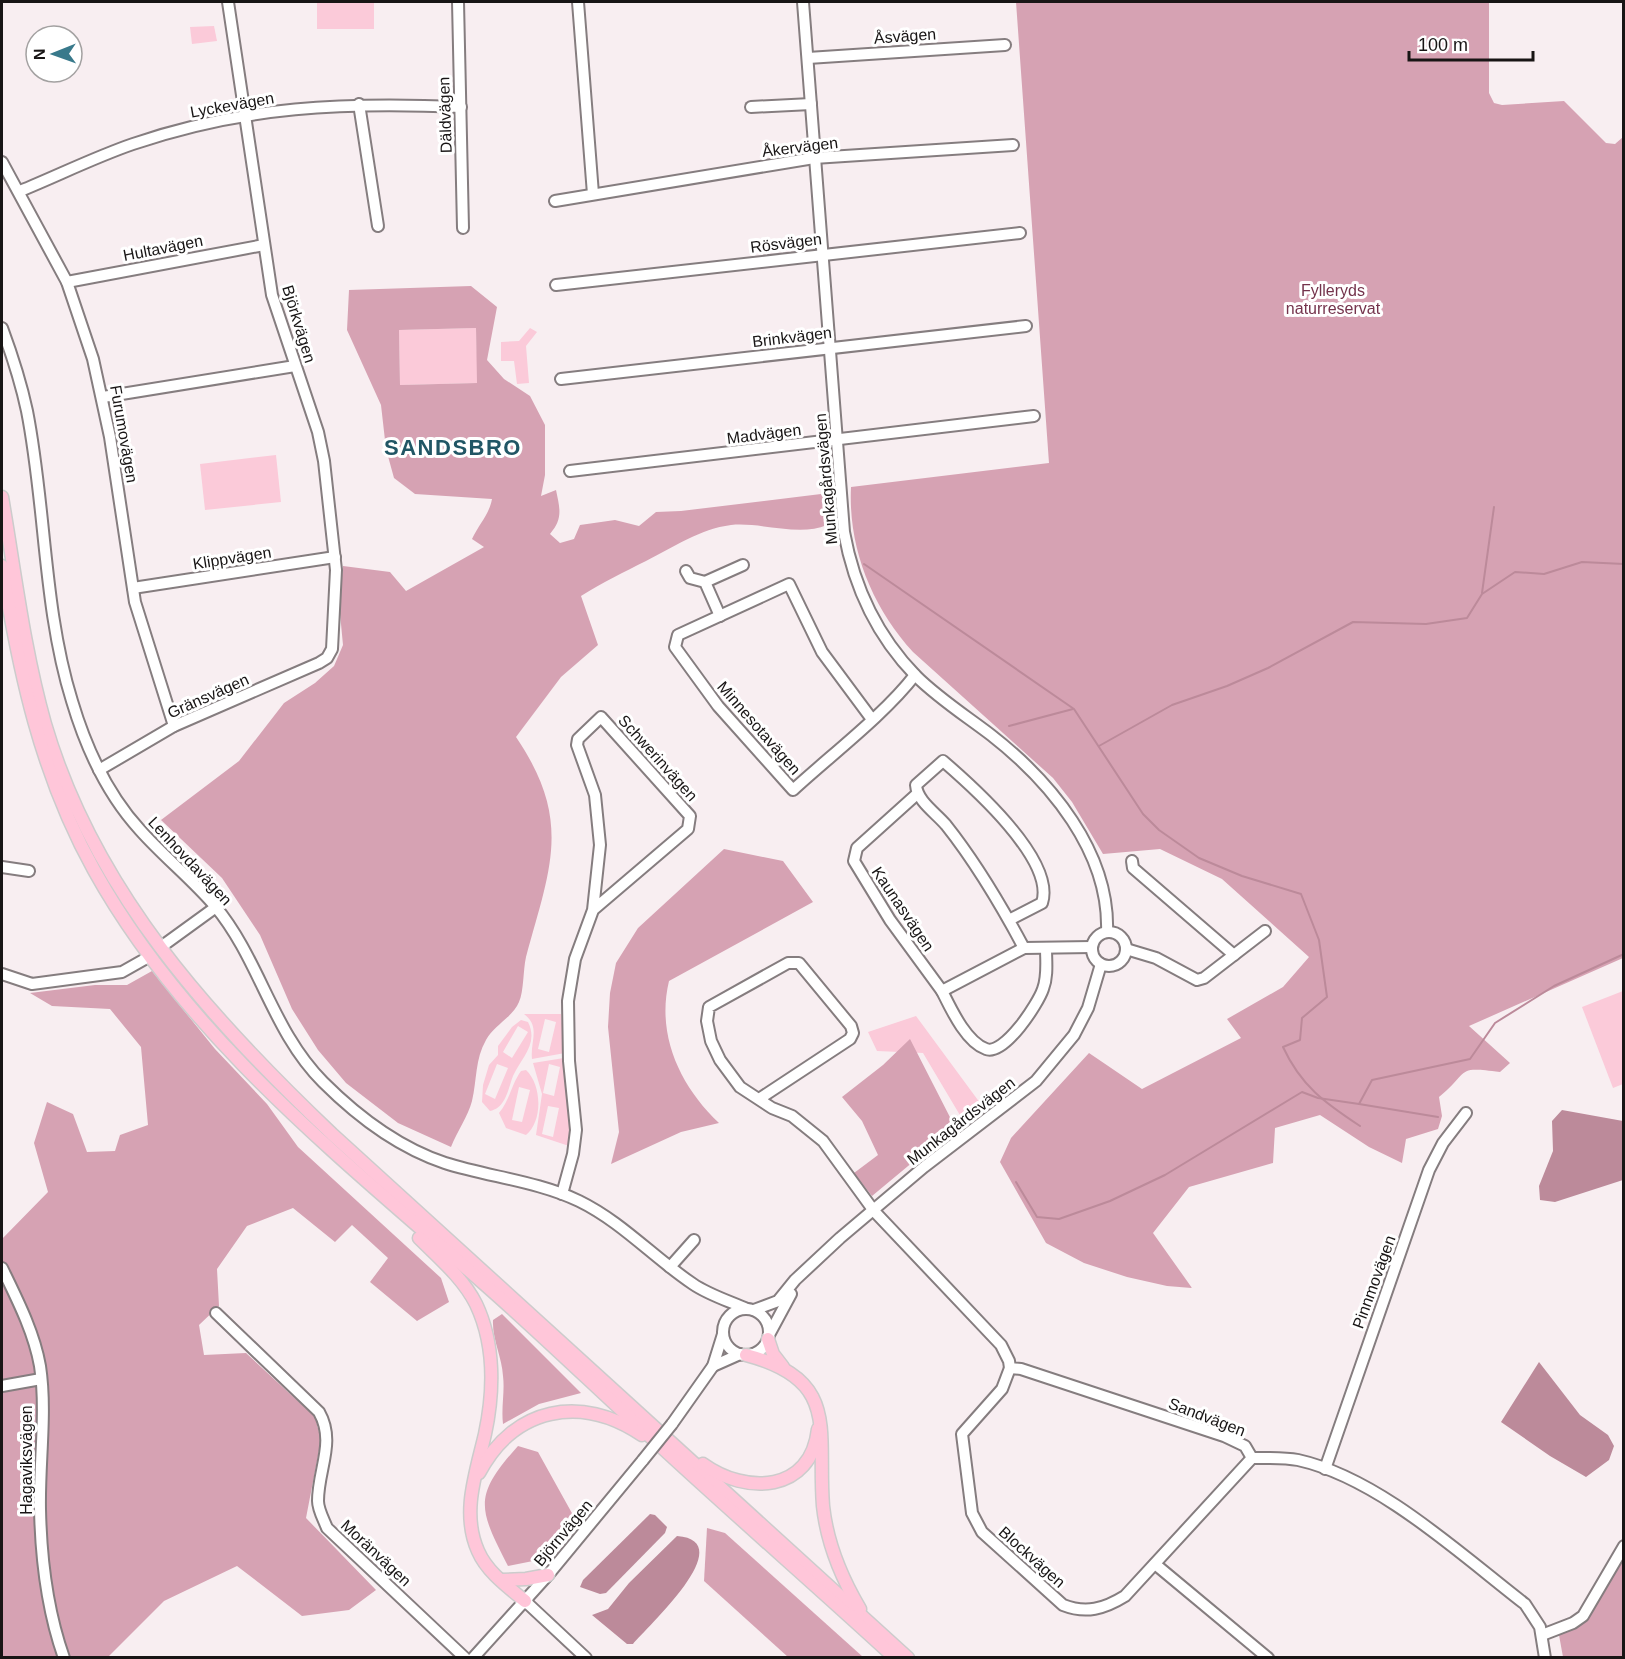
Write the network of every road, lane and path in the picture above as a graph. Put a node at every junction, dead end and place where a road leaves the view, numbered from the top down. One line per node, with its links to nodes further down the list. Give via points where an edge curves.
1 (228, 2): 11 (street, Björkvägen)
2 (458, 2): 9 (street, Däldvägen)
3 (578, 2): 16 (street)
4 (803, 2): 6 (street, Munkagårdsvägen)
5 (1005, 45): 6 (street, Åsvägen)
6 (808, 58): 8 (street, Munkagårdsvägen)
7 (359, 104): 9 (street, Lyckevägen); 11 (street, Lyckevägen); 18 (street)
8 (811, 104): 10 (street); 13 (street, Munkagårdsvägen)
9 (461, 107): 19 (street, Däldvägen)
10 (752, 107)
11 (246, 114): 15 (street, Lyckevägen, via 131,144); 21 (street, Björkvägen)
12 (1013, 146): 13 (street, Åkervägen)
13 (814, 159): 16 (street, Åkervägen); 22 (street, Munkagårdsvägen)
14 (2, 162): 15 (street, Furumovägen)
15 (20, 191): 23 (street, Furumovägen)
16 (593, 194): 17 (street, Åkervägen)
17 (555, 201)
18 (378, 226)
19 (463, 228)
20 (1020, 233): 22 (street, Rösvägen)
21 (264, 244): 23 (street, Hultavägen); 28 (street, Björkvägen, via 273,295)
22 (822, 254): 24 (street, Rösvägen); 27 (street, Munkagårdsvägen)
23 (67, 282): 30 (street, Furumovägen)
24 (556, 285)
25 (1026, 326): 27 (street, Brinkvägen)
26 (2, 328): 46 (street, Lenhovdavägen, via 28,418 63,670)
27 (829, 348): 29 (street, Brinkvägen); 32 (street, Munkagårdsvägen)
28 (295, 366): 30 (street); 35 (street, Björkvägen, via 318,432)
29 (561, 379)
30 (104, 397): 40 (street, Furumovägen)
31 (1034, 416): 32 (street, Madvägen)
32 (838, 440): 33 (street, Madvägen); 43 (street, Munkagårdsvägen, via 844,532 857,586 869,614)
33 (570, 471)
34 (2, 497): 87 (main road, via 31,667 58,764 103,862 161,951 216,1018 307,1111)
35 (335, 557): 40 (street, Klippvägen); 42 (street, Björkvägen)
36 (743, 565): 39 (street)
37 (2, 566): 68 (main road, via 20,674 40,746 66,816 110,898 172,984 221,1041)
38 (686, 571): 39 (street, via 690,578)
39 (705, 582): 41 (street)
40 (133, 588): 45 (street, Furumovägen)
41 (720, 616): 44 (street, Minnesotavägen, via 789,584 822,652); 44 (street, Minnesotavägen, via 678,635 675,647 718,706 793,790)
42 (331, 653): 45 (street, Gränsvägen, via 310,668)
43 (915, 675): 44 (street, Minnesotavägen); 55 (street, Munkagårdsvägen, via 1027,766 1062,805 1098,876)
44 (871, 718)
45 (174, 726): 46 (street, Gränsvägen)
46 (99, 770): 51 (street, Lenhovdavägen, via 140,830)
47 (917, 794): 53 (street, via 967,852); 53 (street, Kaunasvägen, via 916,785 943,761 991,805 1020,840 1037,869 1044,896 1042,903); 65 (street, Kaunasvägen, via 857,848 854,861 890,920)
48 (1132, 861): 61 (street, via 1133,868)
49 (2, 867): 50 (street)
50 (29, 871)
51 (216, 907): 56 (street); 69 (street, Lenhovdavägen, via 295,1049 360,1116 405,1146 446,1163)
52 (593, 910): 52 (street, Schwerinvägen, via 688,829 690,820 602,717 576,745 592,783 597,809 599,864); 69 (street, Schwerinvägen, via 575,959 568,1001 576,1130)
53 (1009, 920): 58 (street)
54 (1265, 931): 61 (street)
55 (1107, 932): 57 (street, via 1098,935); 60 (street, via 1120,936)
56 (165, 944)
57 (1092, 947): 59 (street); 63 (street)
58 (1024, 948): 59 (street); 65 (street)
59 (1046, 948): 65 (street, Kaunasvägen, via 1043,989 1001,1048 984,1049 974,1041)
60 (1126, 950): 61 (street, via 1156,958 1197,980); 63 (street, via 1115,964)
61 (1234, 955)
62 (145, 959): 64 (street, via 122,972 32,984)
63 (1101, 964): 70 (street, Munkagårdsvägen, via 1088,1008 1059,1056 1036,1081)
64 (2, 976)
65 (942, 991)
66 (759, 1099): 66 (street, via 740,1087 720,1060 709,1031 710,1007 788,963 799,963 853,1033 850,1040); 70 (street, via 792,1116 823,1141)
67 (1466, 1113): 89 (street, Pinnmovägen, via 1429,1170)
68 (378, 1193): 87 (main road); 90 (main road, via 467,1288 483,1322 491,1390)
69 (562, 1194): 72 (street, Lenhovdavägen, via 614,1222)
70 (874, 1210): 74 (street, Munkagårdsvägen); 83 (street, via 1001,1345)
71 (694, 1240): 72 (street)
72 (670, 1267): 75 (street, Lenhovdavägen)
73 (2, 1268): 84 (street, Hagaviksvägen, via 27,1325)
74 (802, 1275): 76 (street, Munkagårdsvägen, via 778,1301); 79 (street, Munkagårdsvägen)
75 (709, 1294): 76 (street, Lenhovdavägen); 78 (street, Lenhovdavägen, via 721,1307)
76 (751, 1310): 78 (street, via 737,1311); 79 (street, via 766,1319)
77 (216, 1313): 99 (street, Moränvägen, via 319,1412 326,1424 328,1440 318,1503 327,1528)
78 (725, 1326): 80 (street, via 728,1345); 81 (street)
79 (769, 1336): 80 (street, via 760,1351); 82 (main road, via 773,1354)
80 (743, 1354): 81 (street); 82 (main road)
81 (713, 1366): 93 (street, Björnvägen, bridge, via 693,1399)
82 (784, 1368): 86 (main road, via 807,1389)
83 (1010, 1368): 88 (street, Sandvägen, via 1224,1436 1245,1446); 92 (street, Blockvägen, via 1002,1389 962,1434 972,1513 982,1532 1063,1605 1078,1611 1106,1608 1125,1596)
84 (41, 1379): 85 (street); 98 (street, Hagaviksvägen, via 43,1557 48,1598)
85 (2, 1386)
86 (820, 1419): 87 (main road, via 809,1458 792,1475 770,1484 730,1480); 96 (main road, via 828,1537)
87 (668, 1446): 90 (main road, via 605,1416 582,1411 555,1412 531,1420 508,1435 490,1455); 96 (main road); 102 (main road)
88 (1252, 1458): 89 (street, Sandvägen, via 1296,1460); 92 (street, Blockvägen)
89 (1325, 1468): 97 (street, Sandvägen, via 1389,1500 1507,1590 1525,1604)
90 (473, 1485): 94 (main road, via 473,1538 483,1561)
91 (1623, 1546): 97 (street, via 1583,1616)
92 (1155, 1564): 104 (street)
93 (548, 1575): 94 (main road); 95 (street, Björnvägen)
94 (502, 1580): 95 (main road)
95 (525, 1601): 100 (street, Björnvägen); 101 (street)
96 (865, 1618): 103 (main road)
97 (1542, 1635): 105 (street)
98 (63, 1658)
99 (465, 1658)
100 (473, 1658)
101 (586, 1658)
102 (895, 1658)
103 (908, 1658)
104 (1268, 1658)
105 (1545, 1658)

